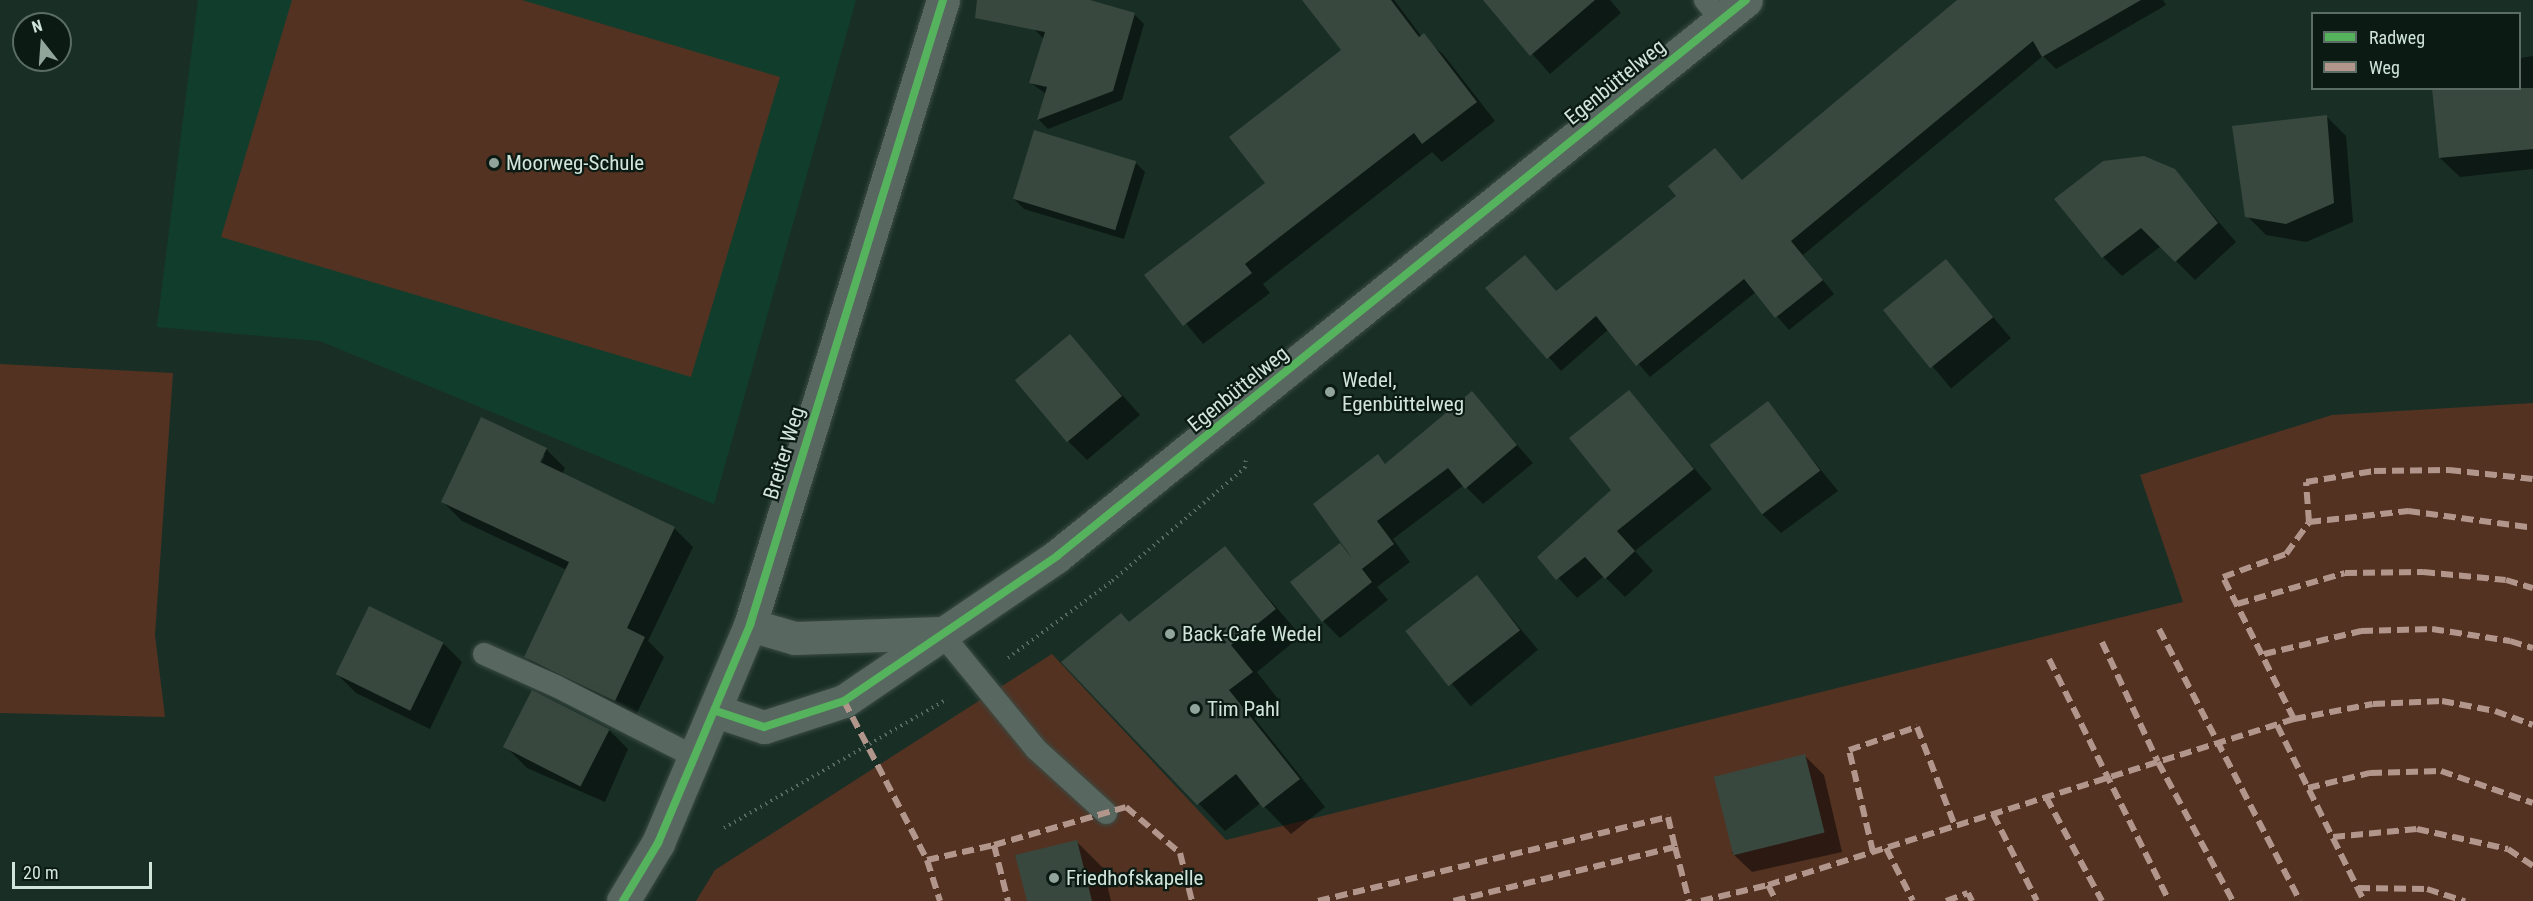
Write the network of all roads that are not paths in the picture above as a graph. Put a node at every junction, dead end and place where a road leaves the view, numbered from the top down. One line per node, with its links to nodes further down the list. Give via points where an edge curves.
1 (943, 0): 3 (street, Breiter Weg)
2 (1724, 6): 4 (street, Egenbüttelweg, via 1253,400 1057,556)
3 (750, 625): 4 (street, via 795,638); 6 (street, Breiter Weg)
4 (941, 633): 6 (street, Egenbüttelweg, via 844,702 764,727); 8 (lane, via 1036,749)
5 (484, 654): 7 (lane)
6 (716, 711): 7 (street, Breiter Weg)
7 (695, 757): 9 (street, Breiter Weg, via 658,843)
8 (1106, 813)
9 (623, 901)

